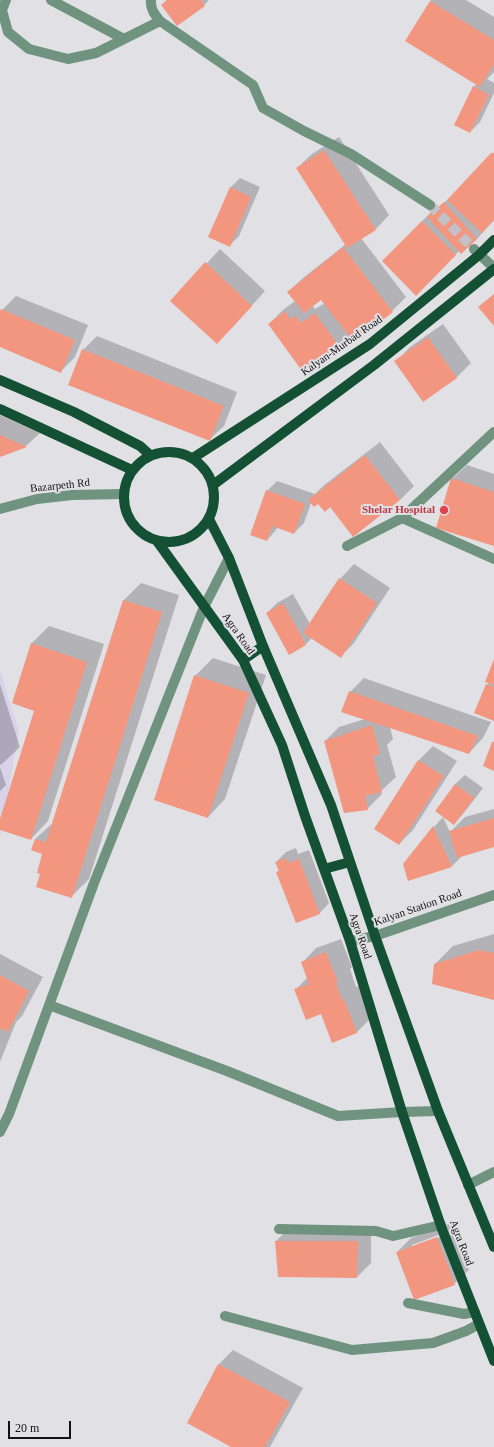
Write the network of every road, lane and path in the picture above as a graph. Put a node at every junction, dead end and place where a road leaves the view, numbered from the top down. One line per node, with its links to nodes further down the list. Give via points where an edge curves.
1 (6, 0): 5 (street, via 2,10 8,32 29,49 68,60 96,53)
2 (51, 0): 5 (street)
3 (152, 0): 4 (street, via 153,12)
4 (160, 21): 5 (street); 6 (street, via 253,85 263,108 351,154)
5 (124, 39)
6 (430, 205)
7 (494, 240): 8 (main road, Kalyan-Murbad Road)
8 (477, 252): 9 (street); 14 (main road, Kalyan-Murbad Road, via 370,344)
9 (494, 269): 16 (main road, via 374,366)
10 (0, 380): 13 (main road, via 74,412 140,446)
11 (0, 409): 15 (main road)
12 (494, 432): 19 (street)
13 (150, 455): 14 (main road, via 172,451); 15 (main road)
14 (193, 458): 16 (main road, via 202,465)
15 (132, 470): 17 (main road)
16 (213, 485): 20 (main road, via 213,508)
17 (123, 494): 18 (street, Bazarpeth Rd, via 37,499); 21 (main road, via 128,518 136,529)
18 (0, 509)
19 (402, 518): 22 (street); 24 (street)
20 (209, 519): 21 (main road, via 193,536 182,541); 23 (main road, Agra Road)
21 (157, 541): 25 (main road, Agra Road)
22 (347, 546)
23 (229, 558): 25 (street); 26 (main road, Agra Road)
24 (494, 559)
25 (204, 607): 27 (main road, Agra Road); 33 (street, via 94,883)
26 (263, 646): 27 (main road); 28 (main road, Agra Road, via 331,805)
27 (243, 660): 29 (main road, Agra Road, via 282,745)
28 (350, 862): 29 (main road); 31 (main road, Agra Road)
29 (324, 869): 32 (main road, Agra Road)
30 (494, 895): 31 (street, Kalyan Station Road)
31 (375, 936): 32 (street, Kalyan Station Road); 35 (main road, Agra Road)
32 (350, 941): 34 (main road, Agra Road)
33 (49, 1005): 34 (street, via 227,1071 338,1116); 36 (street)
34 (402, 1112): 35 (street); 39 (main road, Agra Road)
35 (438, 1112): 38 (main road, Agra Road)
36 (0, 1132)
37 (494, 1172): 38 (street)
38 (468, 1185): 41 (main road, Agra Road)
39 (441, 1225): 40 (street, via 393,1236 376,1231); 43 (main road, Agra Road)
40 (279, 1229)
41 (494, 1248)
42 (408, 1303): 43 (street, via 464,1314)
43 (475, 1312): 45 (main road, Agra Road)
44 (225, 1316): 45 (street, via 352,1350 433,1343)
45 (479, 1324): 46 (main road, Agra Road)
46 (494, 1361)

